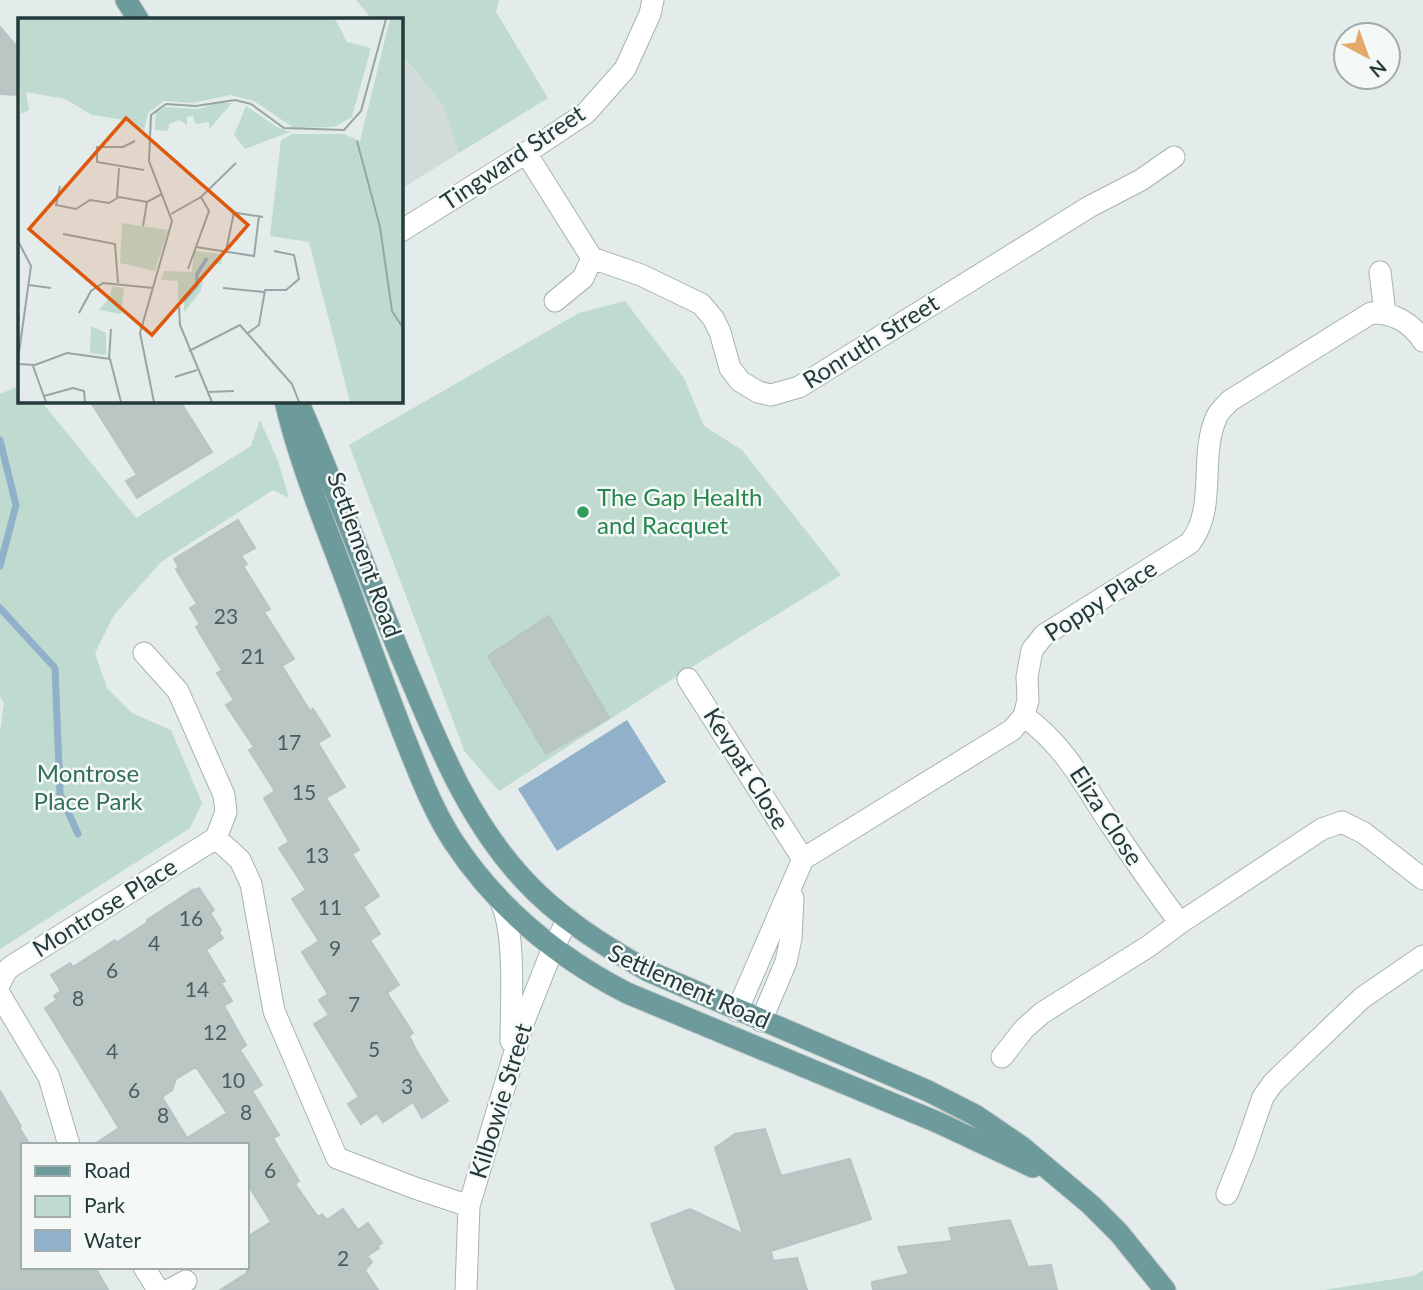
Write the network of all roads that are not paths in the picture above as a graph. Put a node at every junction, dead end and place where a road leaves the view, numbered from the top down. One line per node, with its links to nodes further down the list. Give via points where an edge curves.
1 (126, 0): 3 (main road)
2 (653, 0): 4 (street, Tingward Street, via 625,69 586,113)
3 (137, 18)
4 (526, 153): 6 (street, Tingward Street); 7 (street)
5 (1174, 158): 7 (street, Ronruth Street, via 799,387 771,395 758,393 730,368 720,332 701,304)
6 (402, 230)
7 (592, 258): 9 (street, via 583,278)
8 (1380, 272): 10 (street)
9 (555, 302)
10 (1385, 313): 11 (street, via 1403,320); 16 (street, Poppy Place, via 1371,313 1231,400 1218,413 1199,532 1190,543 1044,635 1032,650)
11 (1423, 341)
12 (285, 402): 20 (main road, Settlement Road, via 302,462 423,783 452,839)
13 (298, 402): 21 (main road, Settlement Road, via 382,615 454,780 506,859 541,898)
14 (144, 653): 17 (street, via 178,691 224,795 226,812)
15 (688, 679): 18 (street, Kevpat Close)
16 (1024, 716): 18 (street, via 1012,730); 22 (street, Eliza Close, via 1063,750)
17 (215, 838): 26 (street, Montrose Place, via 12,966); 37 (street, via 240,860 251,884 274,1011 337,1158)
18 (799, 869): 29 (street); 30 (street, via 788,955)
19 (1423, 879): 22 (street, via 1364,833 1342,822 1310,836)
20 (501, 902): 23 (main road, Settlement Road); 33 (street, via 509,939)
21 (568, 919): 23 (street, Kilbowie Street); 25 (main road, Settlement Road)
22 (1180, 923): 32 (street, via 1042,1013)
23 (553, 948): 28 (main road, Settlement Road, via 604,981); 33 (street, Kilbowie Street)
24 (1423, 957): 36 (street, via 1362,998 1273,1083 1263,1097)
25 (665, 979): 28 (main road); 29 (main road, Settlement Road)
26 (0, 984)
27 (0, 995): 34 (street, via 49,1077)
28 (652, 1004): 31 (main road, Settlement Road)
29 (737, 1011): 30 (main road, Settlement Road); 31 (main road)
30 (761, 1021): 31 (main road); 35 (main road, Settlement Road, via 969,1112 1011,1139)
31 (740, 1039): 35 (main road, Settlement Road, via 937,1122)
32 (1002, 1057)
33 (511, 1064): 37 (street, Kilbowie Street)
34 (68, 1143)
35 (1066, 1185): 41 (main road, Settlement Road, via 1119,1233)
36 (1227, 1194)
37 (469, 1206): 40 (street, Kilbowie Street)
38 (145, 1269): 39 (street)
39 (158, 1290)
40 (466, 1290)
41 (1165, 1290)

